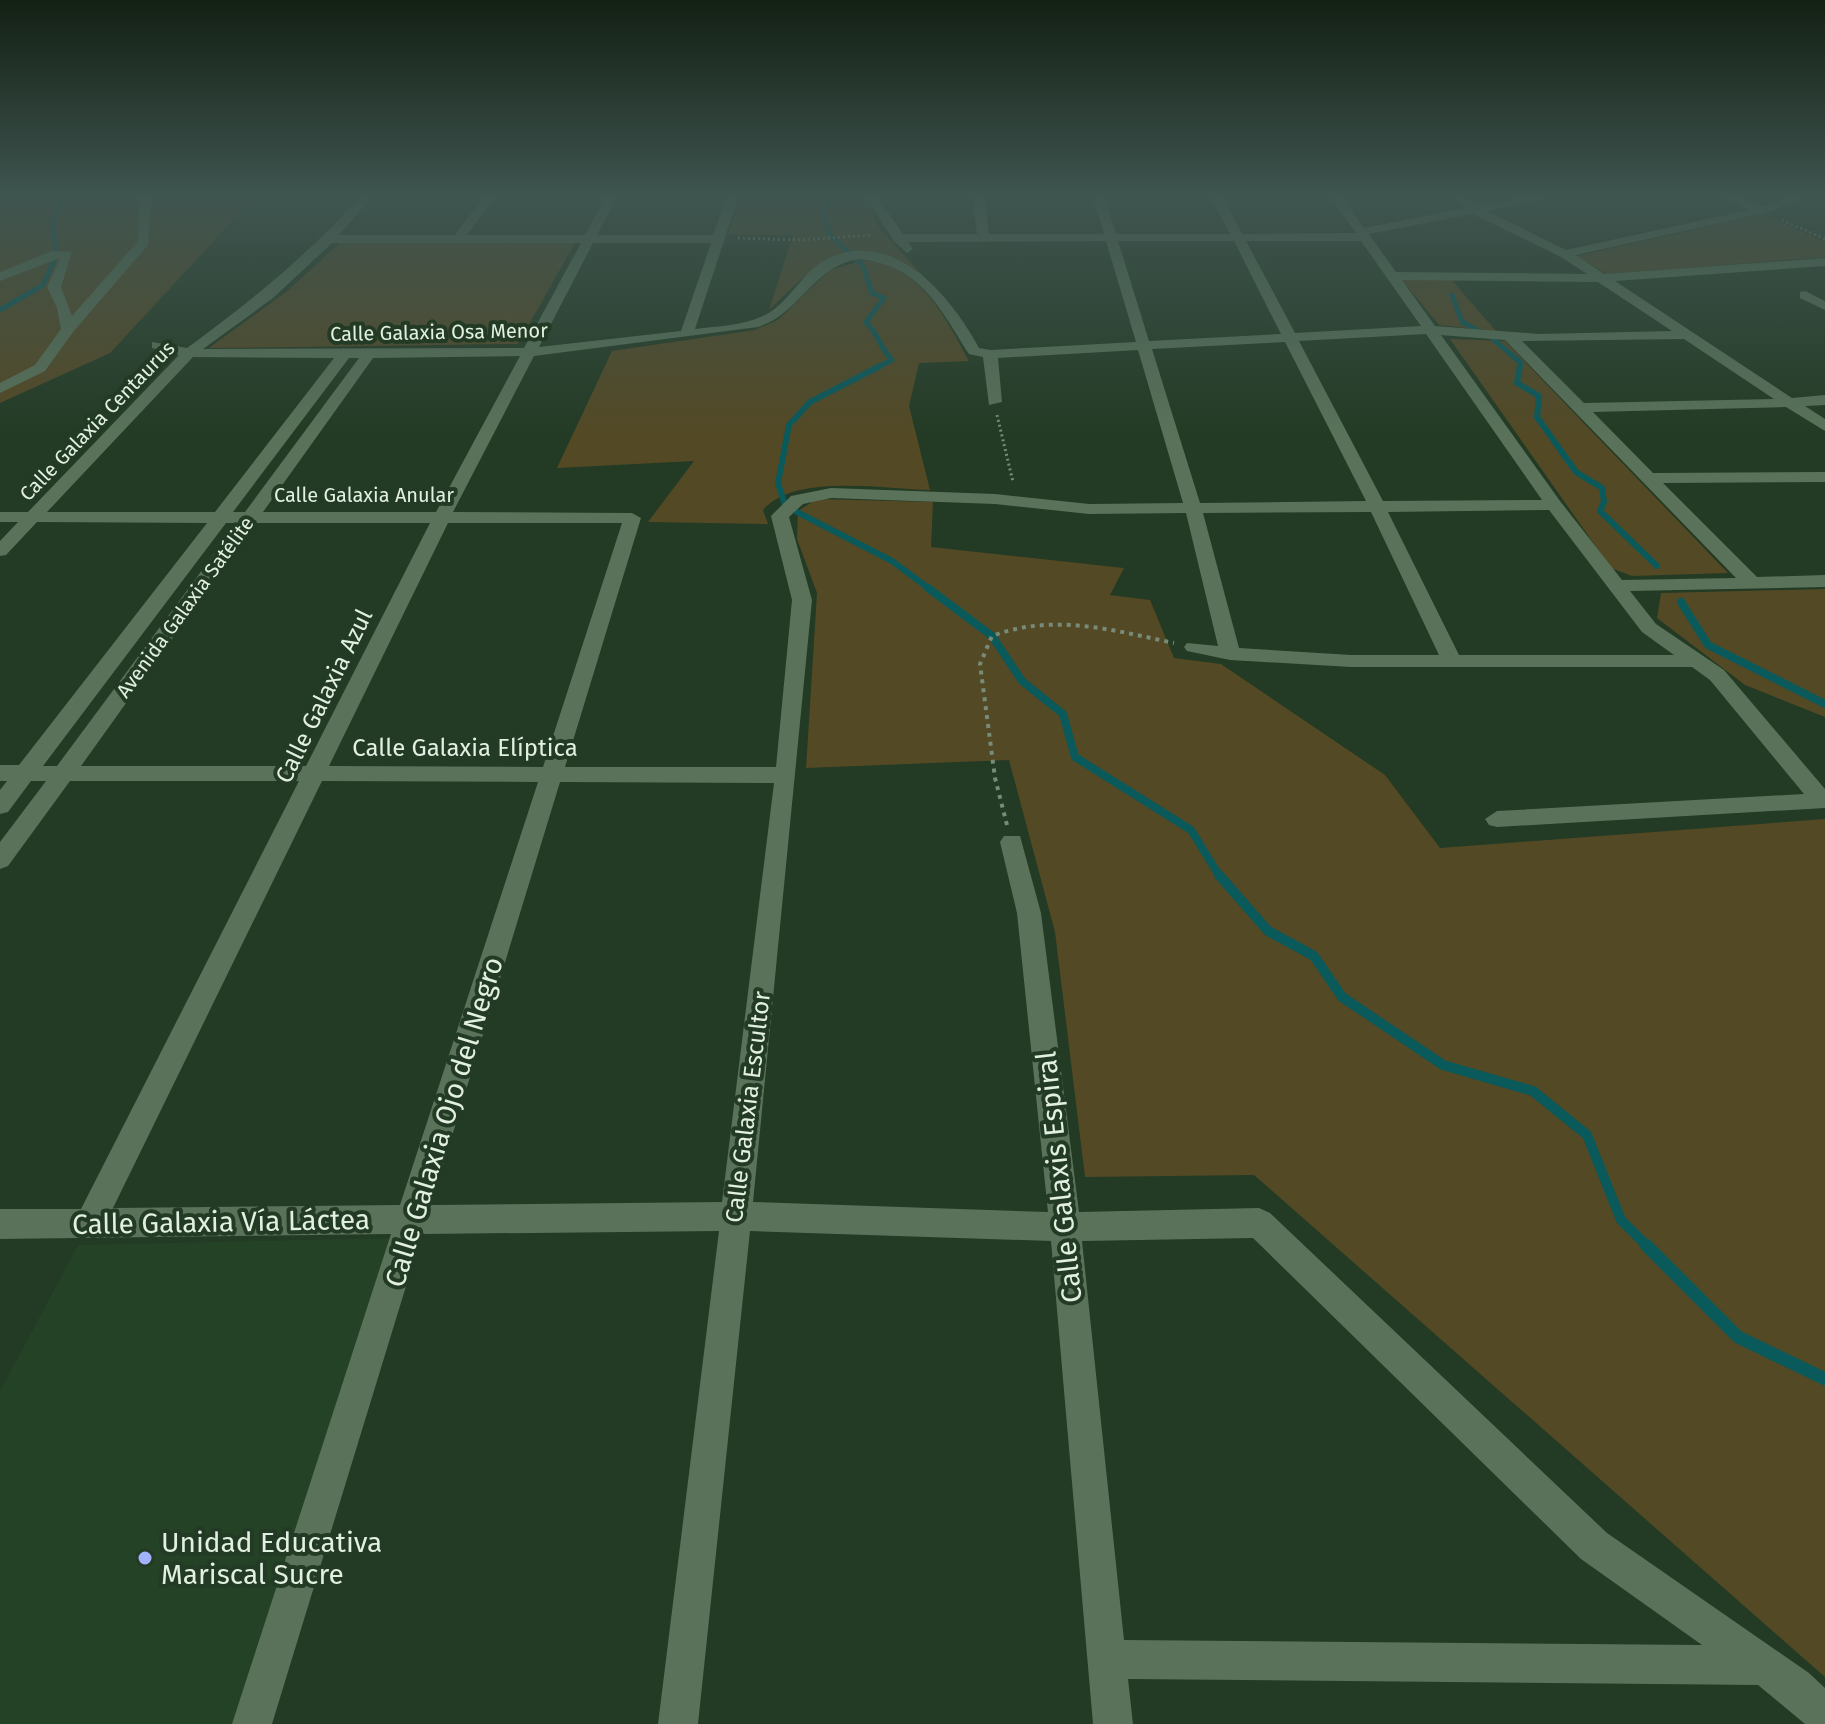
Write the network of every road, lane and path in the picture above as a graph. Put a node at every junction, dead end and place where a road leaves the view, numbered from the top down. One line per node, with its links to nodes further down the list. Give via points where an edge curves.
1 (59, 275): 18 (street, via 54,287)
2 (115, 275): 18 (street)
3 (289, 275): 27 (street, Calle Galaxia Centaurus)
4 (570, 275): 26 (street, Calle Galaxia Azul)
5 (705, 275): 20 (street)
6 (815, 275): 20 (street, Calle Galaxia Osa Menor, via 779,313 763,321)
7 (911, 275): 15 (street, Calle Galaxia Osa Menor)
8 (929, 275): 15 (street, via 934,281)
9 (1122, 275): 25 (street)
10 (1256, 275): 22 (street)
11 (1599, 275): 14 (street)
12 (1638, 275): 14 (street)
13 (1392, 276): 14 (street); 19 (street)
14 (1603, 278): 21 (street)
15 (929, 287): 30 (street, Calle Galaxia Osa Menor, via 948,306 974,351)
16 (1805, 295): 17 (street)
17 (1825, 306)
18 (68, 329): 31 (street, via 40,368)
19 (1431, 330): 22 (street); 23 (street); 40 (street)
20 (686, 335): 26 (street, Calle Galaxia Osa Menor)
21 (1689, 335): 23 (street); 34 (street)
22 (1291, 338): 25 (street); 41 (street)
23 (1511, 338): 35 (street)
24 (157, 345): 27 (street, Calle Galaxia Osa Menor)
25 (1143, 347): 30 (street); 42 (street)
26 (531, 352): 29 (street, Calle Galaxia Osa Menor); 45 (street, Calle Galaxia Azul)
27 (189, 353): 28 (street, Calle Galaxia Osa Menor); 44 (street, Calle Galaxia Centaurus)
28 (345, 354): 29 (street, Calle Galaxia Osa Menor); 46 (street, Avenida Galaxia Satélite)
29 (369, 354): 47 (street, Avenida Galaxia Satélite)
30 (990, 354): 33 (street)
31 (0, 389)
32 (1825, 400): 34 (street)
33 (994, 402): 39 (path, via 1013,472)
34 (1792, 403): 35 (street); 36 (street)
35 (1583, 408): 38 (street)
36 (1825, 426)
37 (1825, 477): 38 (street)
38 (1649, 478): 51 (street)
39 (1013, 500): 42 (street, via 1089,509); 63 (street, Calle Galaxia Escultor, via 831,493 797,500 780,516 802,600)
40 (1554, 505): 41 (street); 52 (street)
41 (1377, 506): 42 (street); 55 (street)
42 (1193, 508): 54 (street)
43 (0, 517): 44 (street, Calle Galaxia Anular)
44 (32, 517): 46 (street, Calle Galaxia Anular); 49 (street, Calle Galaxia Centaurus)
45 (442, 517): 47 (street, Calle Galaxia Anular); 48 (street, Calle Galaxia Anular); 60 (street, Calle Galaxia Azul)
46 (220, 518): 47 (street, Calle Galaxia Anular); 58 (street, Avenida Galaxia Satélite)
47 (250, 518): 59 (street, Avenida Galaxia Satélite)
48 (632, 518): 61 (street, Calle Galaxia Ojo del Negro)
49 (0, 551)
50 (1825, 581): 51 (street)
51 (1751, 582): 52 (street)
52 (1619, 586): 56 (street, via 1649,628)
53 (1194, 647): 54 (street); 67 (path, via 1054,621 1015,625 992,636 980,664 995,778)
54 (1230, 654): 55 (street)
55 (1452, 660): 56 (street)
56 (1698, 661): 62 (street, via 1717,675)
57 (0, 773): 58 (street, Calle Galaxia Elíptica)
58 (25, 773): 59 (street, Calle Galaxia Elíptica); 65 (street, Avenida Galaxia Satélite)
59 (63, 774): 60 (street, Calle Galaxia Elíptica); 68 (street, Avenida Galaxia Satélite)
60 (314, 774): 61 (street, Calle Galaxia Elíptica); 72 (street, Calle Galaxia Azul)
61 (553, 774): 63 (street, Calle Galaxia Elíptica); 70 (street, Calle Galaxia Ojo del Negro)
62 (1799, 774): 64 (street); 66 (street, via 1822,801)
63 (786, 775): 69 (street, Calle Galaxia Escultor)
64 (1825, 788)
65 (0, 806)
66 (1497, 819)
67 (1012, 842): 73 (street, Calle Galaxis Espiral, via 1029,913)
68 (0, 860)
69 (735, 1216): 70 (street, Calle Galaxia Vía Láctea); 73 (street, Calle Galaxia Vía Láctea); 78 (street, Calle Galaxia Escultor)
70 (414, 1220): 72 (street, Calle Galaxia Vía Láctea); 77 (street, Calle Galaxia Ojo del Negro)
71 (0, 1224): 72 (street, Calle Galaxia Vía Láctea)
72 (89, 1225)
73 (1065, 1227): 74 (street, Calle Galaxis Espiral); 75 (street, Calle Galaxia Vía Láctea, via 1259,1223 1594,1546)
74 (1106, 1659): 75 (street); 79 (street, Calle Galaxis Espiral)
75 (1764, 1665): 76 (street, Calle Galaxia Vía Láctea)
76 (1825, 1715)
77 (252, 1724)
78 (678, 1724)
79 (1113, 1724)

